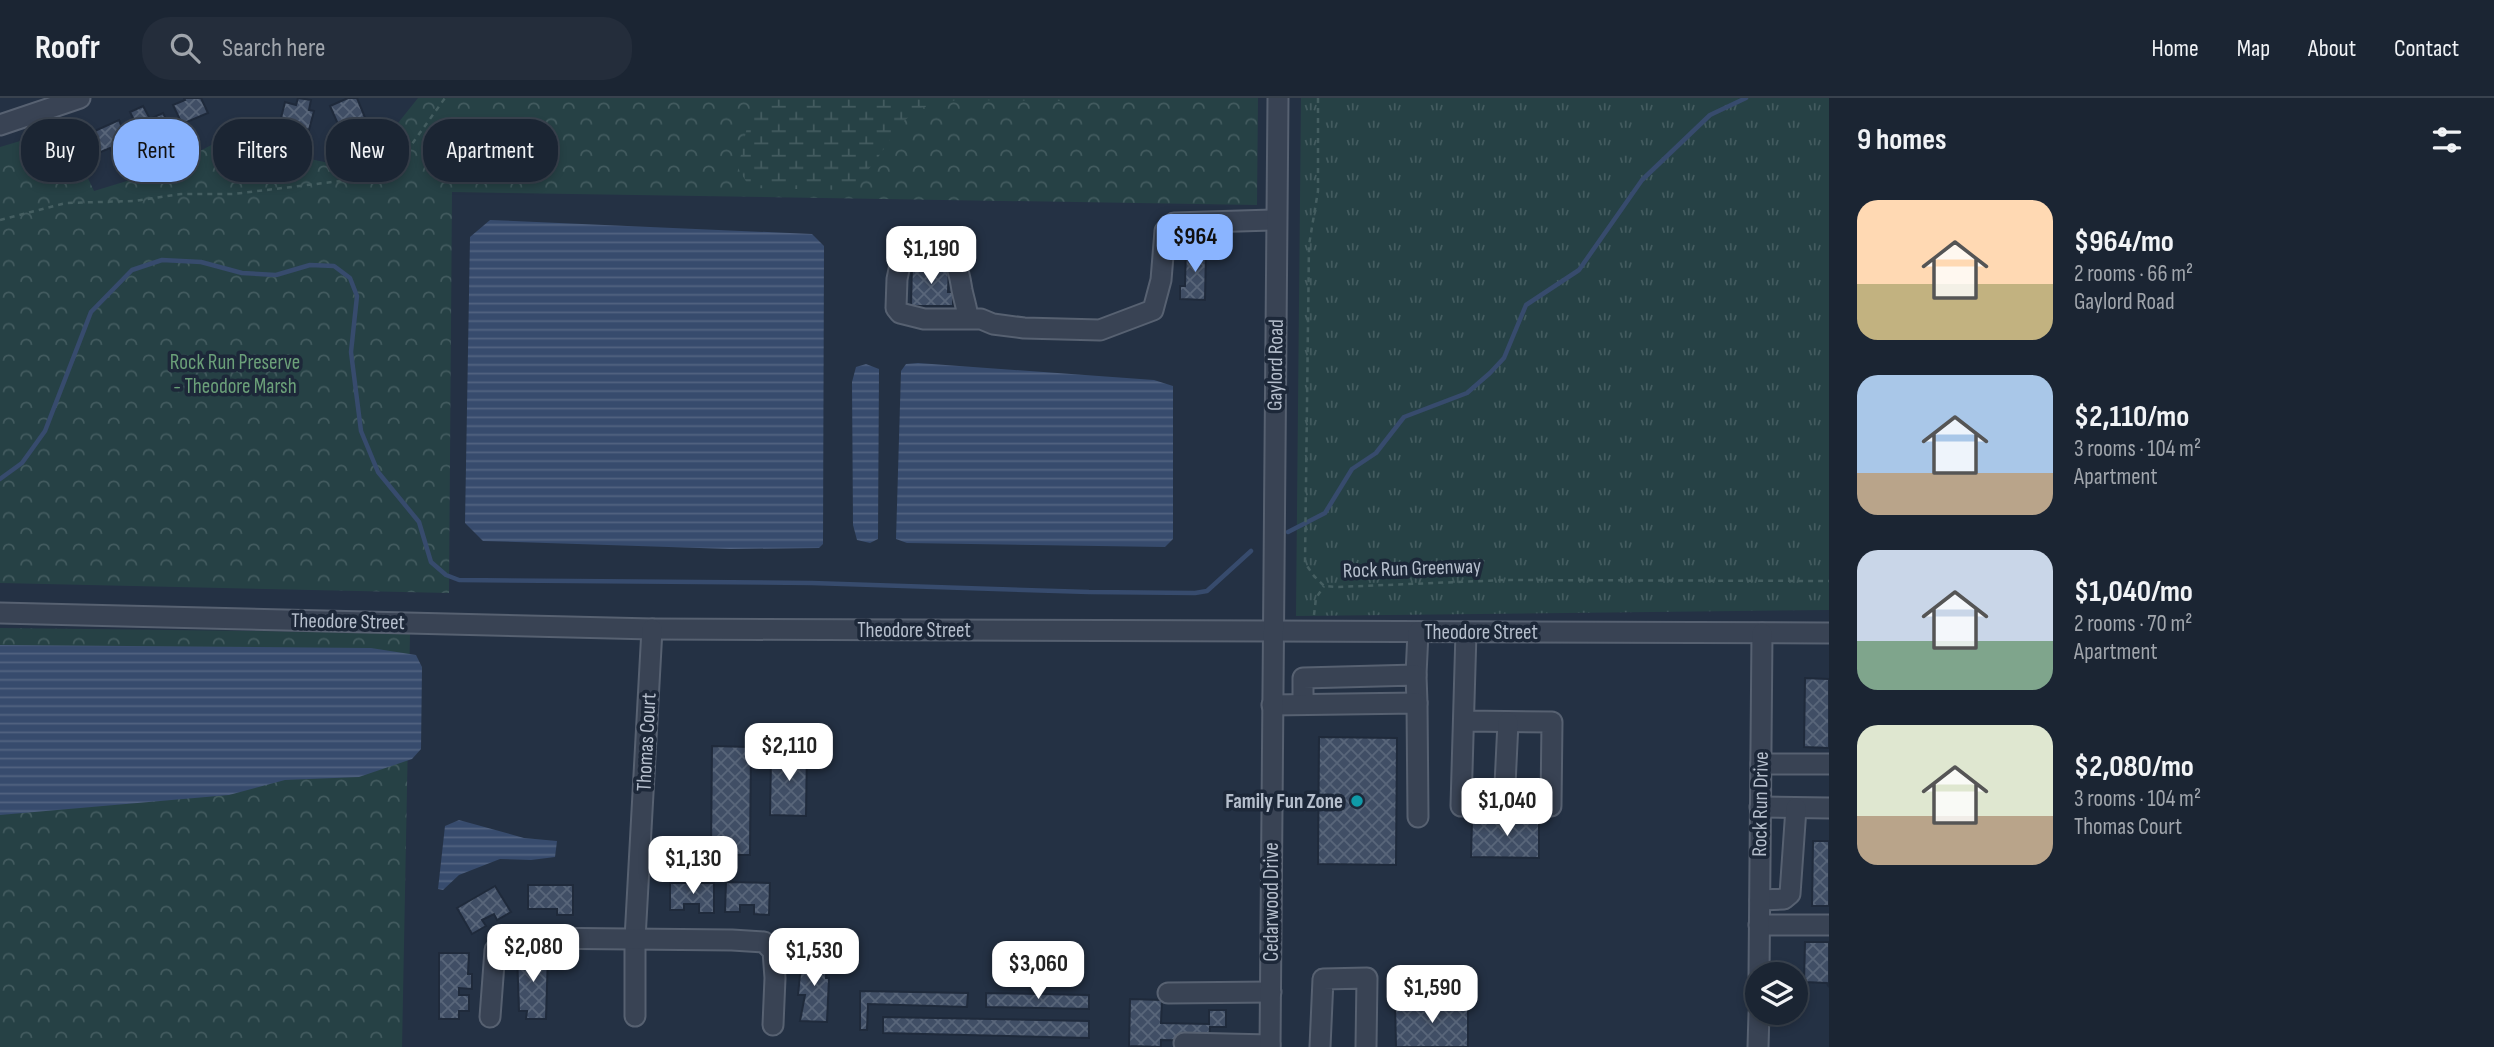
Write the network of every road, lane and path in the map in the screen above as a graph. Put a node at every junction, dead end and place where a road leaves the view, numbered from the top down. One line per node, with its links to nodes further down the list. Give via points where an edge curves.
1 (80, 98): 5 (street)
2 (445, 98): 6 (path, via 399,163 374,177 233,194 66,204)
3 (1278, 98): 7 (street, Gaylord Road)
4 (1318, 98): 10 (path, Rock Run Greenway, via 1318,191 1309,245 1305,563)
5 (0, 125)
6 (0, 220)
7 (1276, 220): 8 (street, via 1169,225 1153,310 1117,325 1100,330 1057,330); 13 (street, Gaylord Road)
8 (968, 318): 8 (street, via 914,317 896,308 901,260 915,241 937,241 951,252)
9 (1829, 580): 10 (path, Rock Run Greenway, via 1506,580)
10 (1324, 586): 14 (path, via 1316,598)
11 (0, 613): 12 (street, Theodore Street)
12 (652, 629): 13 (street, Theodore Street); 35 (street, Thomas Court)
13 (1272, 632): 14 (street, Theodore Street); 22 (street, Cedarwood Drive)
14 (1314, 632): 15 (street, Theodore Street)
15 (1418, 632): 16 (street, Theodore Street); 19 (street)
16 (1466, 632): 18 (street, Theodore Street); 23 (street)
17 (1829, 633): 18 (street, Theodore Street)
18 (1762, 634): 25 (street, Rock Run Drive)
19 (1416, 675): 20 (street); 21 (street, via 1303,678)
20 (1417, 703): 21 (street); 31 (street)
21 (1303, 704): 22 (street)
22 (1272, 705): 37 (street, Cedarwood Drive)
23 (1464, 722): 24 (street); 27 (street, via 1461,806)
24 (1508, 722): 27 (street); 27 (street, via 1552,722 1551,806)
25 (1761, 764): 26 (street); 28 (street, Rock Run Drive)
26 (1829, 764)
27 (1504, 806)
28 (1760, 807): 29 (street); 32 (street, Rock Run Drive)
29 (1796, 808): 30 (street); 32 (street, via 1790,894 1784,899)
30 (1829, 808)
31 (1418, 817)
32 (1760, 901): 33 (street, Rock Run Drive)
33 (1759, 925): 34 (street); 36 (street, Rock Run Drive)
34 (1829, 925)
35 (635, 939): 39 (street, Thomas Court); 40 (street, via 504,940 495,950); 41 (street, via 764,942 773,951)
36 (1759, 962)
37 (1270, 992): 38 (street); 44 (street, Cedarwood Drive)
38 (1168, 993)
39 (635, 1016)
40 (490, 1017)
41 (773, 1025)
42 (1759, 1025): 47 (street)
43 (1184, 1044): 44 (street)
44 (1270, 1046)
45 (1320, 1047): 46 (street, via 1323,979 1367,978)
46 (1366, 1047)
47 (1758, 1047)

